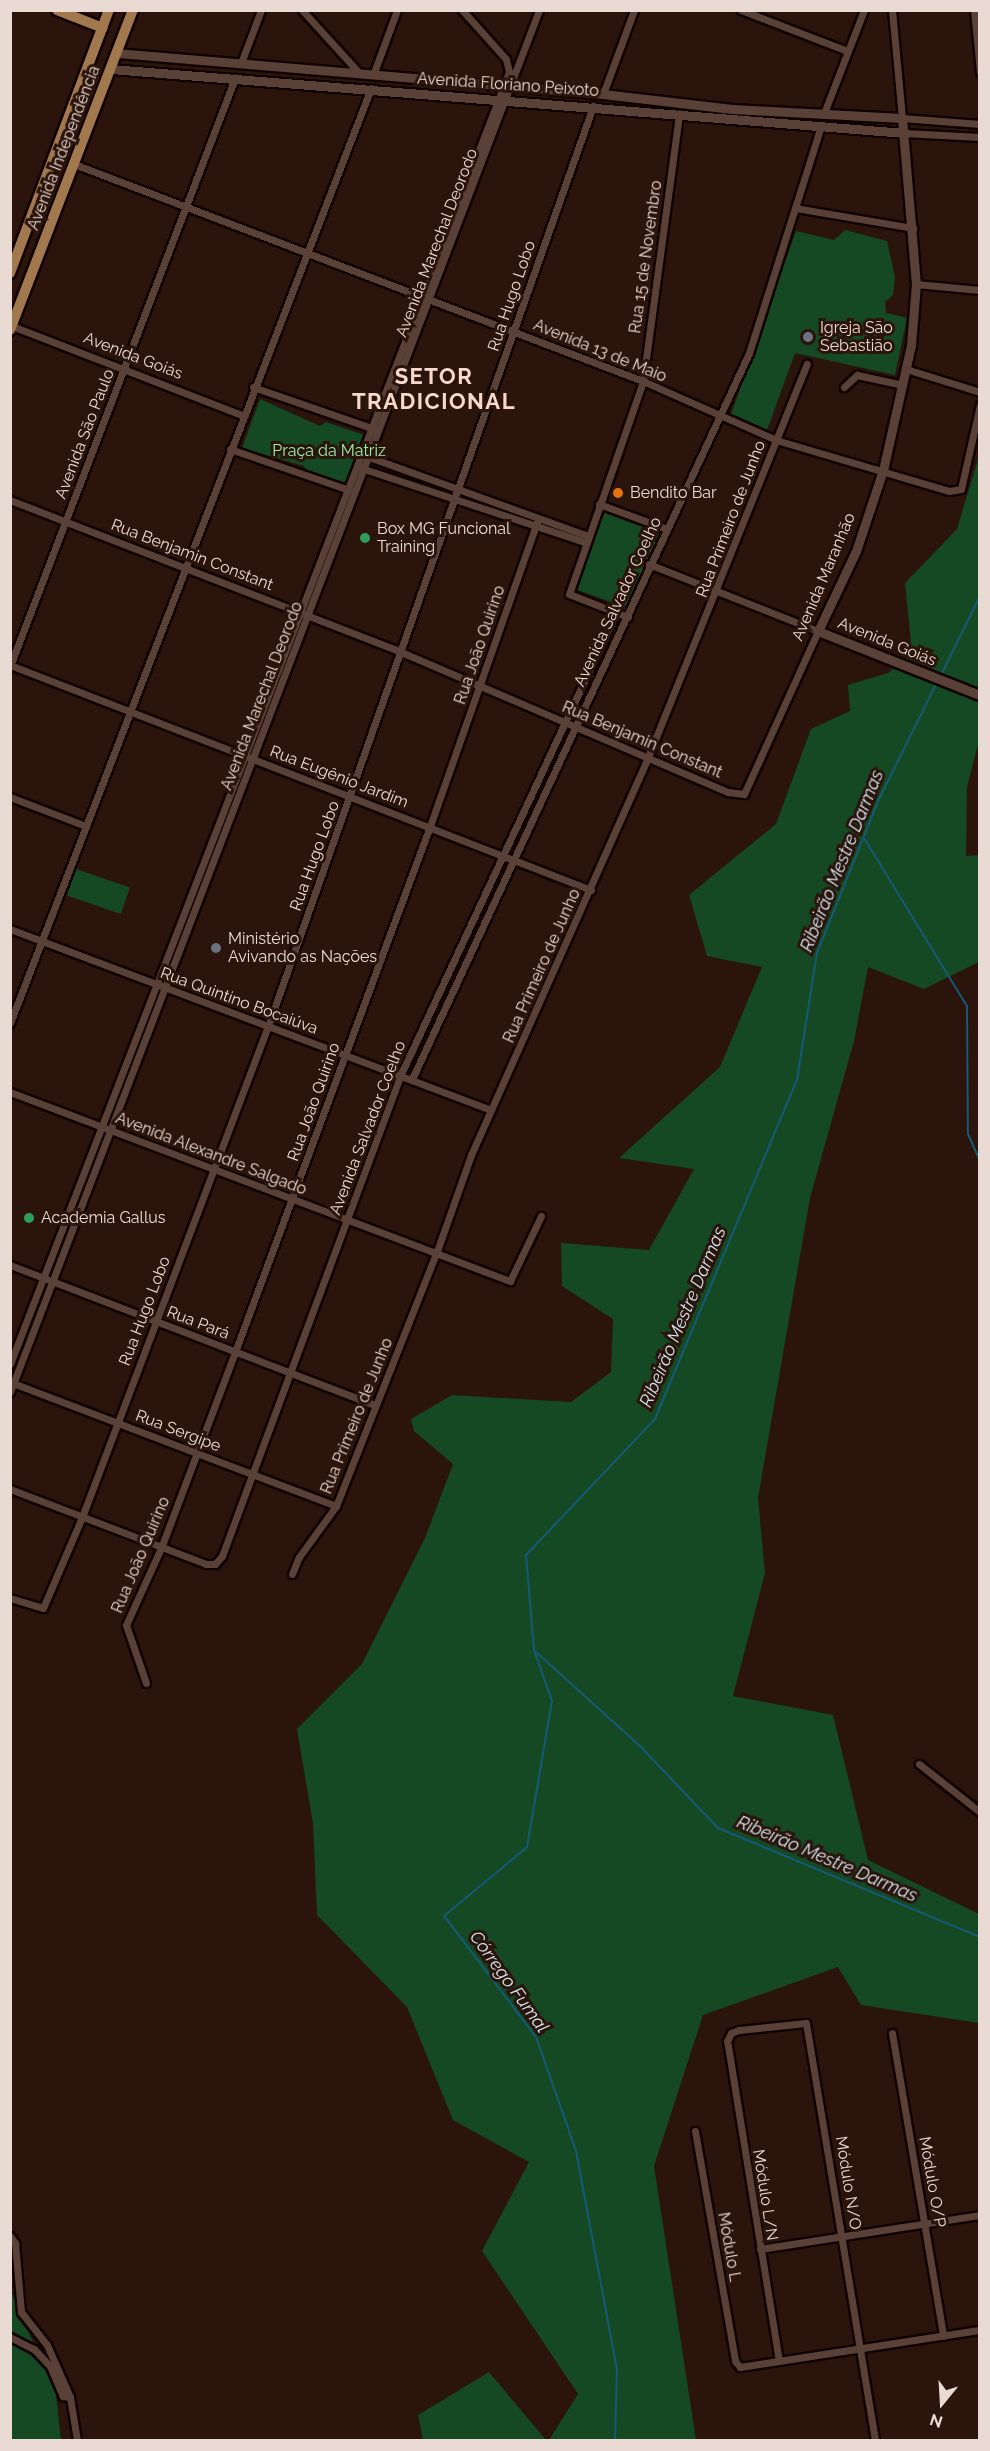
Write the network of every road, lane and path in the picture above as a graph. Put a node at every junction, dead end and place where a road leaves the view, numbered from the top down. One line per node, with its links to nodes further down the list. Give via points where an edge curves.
1 (57, 10): 14 (main road)
2 (109, 10): 15 (main road, Avenida Independência)
3 (133, 10): 17 (main road, Avenida Independência)
4 (261, 10): 19 (street)
5 (302, 10): 25 (street)
6 (397, 10): 26 (street)
7 (462, 10): 33 (street, Avenida Marechal Deorodo, via 506,59)
8 (539, 10): 33 (street, Avenida Marechal Deorodo)
9 (634, 10): 37 (street)
10 (741, 10): 16 (street)
11 (864, 10): 16 (street)
12 (892, 10): 52 (street)
13 (974, 10): 23 (street)
14 (75, 14): 15 (main road)
15 (103, 28): 31 (main road, Avenida Independência)
16 (847, 51): 48 (street)
17 (117, 53): 18 (street, Avenida Floriano Peixoto); 21 (main road, Avenida Independência)
18 (178, 58): 19 (street, Avenida Floriano Peixoto); 24 (street)
19 (241, 63): 20 (street, Avenida Floriano Peixoto)
20 (286, 68): 22 (street, Avenida Floriano Peixoto); 29 (street, via 293,75)
21 (111, 69): 24 (street, Avenida Floriano Peixoto); 35 (main road, Avenida Independência)
22 (309, 69): 25 (street, Avenida Floriano Peixoto); 32 (street, via 301,76)
23 (980, 72)
24 (176, 73): 27 (street, Avenida Floriano Peixoto)
25 (360, 74): 26 (street, Avenida Floriano Peixoto)
26 (373, 75): 28 (street, Avenida Floriano Peixoto)
27 (235, 78): 29 (street, Avenida Floriano Peixoto); 58 (street, Avenida São Paulo)
28 (407, 80): 30 (street, Avenida Floriano Peixoto); 36 (street, via 411,86)
29 (285, 81): 32 (street, Avenida Floriano Peixoto)
30 (433, 82): 33 (street, Avenida Floriano Peixoto); 38 (street, via 428,89)
31 (82, 84): 35 (main road, via 89,95); 45 (main road, Avenida Independência)
32 (308, 84): 34 (street, Avenida Floriano Peixoto)
33 (507, 86): 37 (street, Avenida Floriano Peixoto); 40 (street, Avenida Marechal Deorodo)
34 (371, 88): 36 (street, Avenida Floriano Peixoto); 63 (street)
35 (101, 92): 51 (main road, Avenida Independência)
36 (403, 93): 38 (street, Avenida Floriano Peixoto)
37 (603, 94): 39 (street, Avenida Floriano Peixoto)
38 (432, 96): 40 (street, Avenida Floriano Peixoto)
39 (628, 97): 41 (street, Avenida Floriano Peixoto); 44 (street)
40 (502, 98): 42 (street, Avenida Floriano Peixoto); 68 (street, Avenida Marechal Deorodo); 69 (street, Avenida Marechal Deorodo)
41 (649, 100): 43 (street, Avenida Floriano Peixoto); 46 (street)
42 (593, 106): 44 (street, Avenida Floriano Peixoto); 71 (street, Rua Hugo Lobo)
43 (708, 106): 49 (street, Avenida Floriano Peixoto); 50 (street, via 711,112)
44 (628, 109): 46 (street, Avenida Floriano Peixoto)
45 (72, 111): 51 (main road, via 85,110); 61 (main road, Avenida Independência)
46 (649, 111): 47 (street, Avenida Floriano Peixoto)
47 (679, 113): 50 (street, Avenida Floriano Peixoto); 75 (street, Rua 15 de Novembro)
48 (824, 113): 49 (street, Avenida Floriano Peixoto); 52 (street, Avenida Floriano Peixoto)
49 (731, 114): 50 (street, Avenida Floriano Peixoto); 54 (street, Avenida Floriano Peixoto)
50 (707, 117)
51 (92, 118): 57 (main road, Avenida Independência)
52 (902, 118): 53 (street, Avenida Floriano Peixoto); 55 (street)
53 (980, 124)
54 (821, 126): 55 (street, Avenida Floriano Peixoto); 59 (street, Avenida Salvador Coelho)
55 (904, 133): 56 (street, Avenida Floriano Peixoto); 60 (street, Avenida Maranhão)
56 (980, 137)
57 (74, 164): 58 (street, Avenida 13 de Maio); 62 (main road, Avenida Independência)
58 (187, 207): 63 (street, Avenida 13 de Maio); 74 (street, Avenida São Paulo)
59 (795, 208): 60 (street); 82 (street, Avenida Salvador Coelho, via 749,353)
60 (913, 228): 66 (street, Avenida Maranhão)
61 (21, 247): 62 (main road, via 28,255); 64 (main road, Avenida Independência)
62 (40, 253): 65 (main road, Avenida Independência)
63 (305, 253): 68 (street, Avenida 13 de Maio); 77 (street)
64 (12, 270): 65 (main road)
65 (30, 279): 70 (main road, Avenida Independência)
66 (916, 284): 67 (street); 73 (street, Avenida Maranhão)
67 (980, 290)
68 (421, 297): 69 (street, Avenida 13 de Maio); 83 (street, Avenida Marechal Deorodo)
69 (430, 300): 71 (street, Avenida 13 de Maio); 84 (street, Avenida Marechal Deorodo)
70 (11, 328): 74 (street, Avenida Goiás)
71 (514, 332): 75 (street, Avenida 13 de Maio); 93 (street, Rua Hugo Lobo)
72 (807, 364): 85 (street, Rua Primeiro de Junho)
73 (906, 369): 76 (street, Avenida Maranhão); 79 (street)
74 (124, 370): 81 (street, Avenida Goiás); 97 (street, Avenida São Paulo)
75 (643, 381): 82 (street, Avenida 13 de Maio); 96 (street, Rua 15 de Novembro)
76 (903, 385): 78 (street, via 857,375); 90 (street, Avenida Maranhão)
77 (253, 387): 81 (street); 83 (street)
78 (844, 387)
79 (980, 393)
80 (980, 405): 90 (street, Avenida 13 de Maio, via 961,489 949,491)
81 (242, 415): 86 (street)
82 (719, 416): 85 (street, Avenida 13 de Maio); 99 (street, Avenida Salvador Coelho)
83 (370, 428): 84 (street); 88 (street, Avenida Marechal Deorodo)
84 (379, 431): 87 (street, Avenida Marechal Deorodo)
85 (776, 440): 90 (street, Avenida 13 de Maio); 103 (street, Rua Primeiro de Junho)
86 (230, 449): 91 (street); 102 (street)
87 (369, 457): 89 (street, Avenida Marechal Deorodo); 93 (street)
88 (355, 466): 89 (street); 91 (street, Avenida Marechal Deorodo)
89 (364, 469): 92 (street, Avenida Marechal Deorodo); 94 (street)
90 (883, 470): 108 (street, Avenida Maranhão, via 856,551)
91 (346, 489): 92 (street); 104 (street, Avenida Marechal Deorodo)
92 (356, 492): 106 (street, Avenida Marechal Deorodo)
93 (459, 492): 94 (street, Rua Hugo Lobo); 98 (street)
94 (456, 499): 98 (street); 109 (street, Rua Hugo Lobo)
95 (10, 500): 97 (street, Rua Benjamin Constant)
96 (599, 504): 99 (street); 100 (street, Rua 15 de Novembro)
97 (66, 521): 102 (street, Rua Benjamin Constant); 110 (street, Avenida São Paulo)
98 (537, 522): 100 (street); 111 (street, Rua João Quirino)
99 (667, 529): 101 (street, Avenida Salvador Coelho)
100 (587, 539): 105 (street, Rua 15 de Novembro, via 569,594)
101 (649, 564): 103 (street, Avenida Goiás); 107 (street, Avenida Salvador Coelho)
102 (184, 567): 104 (street, Rua Benjamin Constant); 113 (street)
103 (717, 591): 108 (street, Avenida Goiás); 117 (street, Rua Primeiro de Junho)
104 (299, 612): 106 (street, Rua Benjamin Constant); 116 (street, Avenida Marechal Deorodo)
105 (616, 614): 107 (street); 114 (street, Avenida Salvador Coelho)
106 (308, 615): 109 (street, Rua Benjamin Constant); 118 (street, Avenida Marechal Deorodo)
107 (627, 617): 115 (street, Avenida Salvador Coelho)
108 (818, 631): 112 (street, Avenida Goiás); 119 (street, Avenida Maranhão, via 744,794)
109 (401, 652): 111 (street, Rua Benjamin Constant); 120 (street, Rua Hugo Lobo)
110 (11, 666): 113 (street, Rua Eugênio Jardim)
111 (481, 685): 114 (street, Rua Benjamin Constant); 123 (street, Rua João Quirino)
112 (980, 695)
113 (129, 711): 116 (street, Rua Eugênio Jardim); 122 (street)
114 (566, 722): 115 (street, Rua Benjamin Constant); 124 (street, Avenida Salvador Coelho)
115 (575, 725): 117 (street, Rua Benjamin Constant); 125 (street, Avenida Salvador Coelho)
116 (244, 755): 118 (street, Rua Eugênio Jardim); 129 (street, Avenida Marechal Deorodo)
117 (648, 757): 119 (street, Rua Benjamin Constant); 126 (street, Rua Primeiro de Junho)
118 (252, 758): 120 (street, Rua Eugênio Jardim); 129 (street, Avenida Marechal Deorodo)
119 (728, 792)
120 (350, 796): 123 (street, Rua Eugênio Jardim); 131 (street, Rua Hugo Lobo)
121 (10, 797): 122 (street)
122 (86, 826): 128 (street)
123 (430, 826): 124 (street, Rua Eugênio Jardim); 132 (street, Rua João Quirino)
124 (504, 855): 125 (street, Rua Eugênio Jardim); 133 (street, Avenida Salvador Coelho)
125 (513, 859): 126 (street, Rua Eugênio Jardim); 134 (street, Avenida Salvador Coelho)
126 (591, 890): 136 (street, Rua Primeiro de Junho)
127 (10, 929): 128 (street, Rua Quintino Bocaiúva)
128 (42, 941): 129 (street, Rua Quintino Bocaiúva); 130 (street)
129 (160, 986): 131 (street, Rua Quintino Bocaiúva); 137 (street, Avenida Marechal Deorodo)
130 (10, 1023)
131 (268, 1026): 132 (street, Rua Quintino Bocaiúva); 138 (street, Rua Hugo Lobo)
132 (346, 1054): 133 (street, Rua Quintino Bocaiúva); 139 (street, Rua João Quirino)
133 (401, 1074): 134 (street, Rua Quintino Bocaiúva); 141 (street, Avenida Salvador Coelho)
134 (412, 1079): 136 (street, Rua Quintino Bocaiúva)
135 (10, 1092): 137 (street, Avenida Alexandre Salgado)
136 (491, 1110): 142 (street, Rua Primeiro de Junho)
137 (105, 1128): 138 (street, Avenida Alexandre Salgado); 144 (street, Avenida Marechal Deorodo); 145 (street, Avenida Marechal Deorodo)
138 (215, 1170): 139 (street, Avenida Alexandre Salgado); 146 (street, Rua Hugo Lobo)
139 (292, 1199): 141 (street, Avenida Alexandre Salgado); 147 (street, Rua João Quirino)
140 (541, 1216): 142 (street, Avenida Alexandre Salgado, via 510,1281)
141 (348, 1220): 142 (street, Avenida Alexandre Salgado); 149 (street, Avenida Salvador Coelho)
142 (437, 1251): 152 (street, Rua Primeiro de Junho)
143 (10, 1265): 144 (street, Rua Pará)
144 (43, 1278): 145 (street, Rua Pará); 148 (street, Avenida Marechal Deorodo)
145 (52, 1281): 146 (street, Rua Pará); 150 (street, Avenida Marechal Deorodo)
146 (156, 1321): 147 (street, Rua Pará); 153 (street, Rua Hugo Lobo)
147 (235, 1352): 149 (street, Rua Pará); 154 (street, Rua João Quirino)
148 (10, 1364)
149 (290, 1372): 152 (street, Rua Pará); 155 (street, Avenida Salvador Coelho)
150 (12, 1382): 151 (street, Avenida Marechal Deorodo); 153 (street, Rua Sergipe)
151 (10, 1392)
152 (375, 1406): 157 (street, Rua Primeiro de Junho)
153 (117, 1422): 154 (street, Rua Sergipe); 158 (street, Rua Hugo Lobo)
154 (197, 1453): 155 (street, Rua Sergipe); 159 (street, Rua João Quirino)
155 (252, 1474): 157 (street, Rua Sergipe); 159 (street, Avenida Salvador Coelho, via 222,1556 215,1564)
156 (10, 1489): 158 (street)
157 (336, 1506): 160 (street, Rua Primeiro de Junho, via 299,1557)
158 (82, 1517): 159 (street); 161 (street, Rua Hugo Lobo, via 43,1608)
159 (161, 1548): 162 (street, Rua João Quirino, via 126,1626)
160 (292, 1574)
161 (10, 1598)
162 (146, 1683)
163 (919, 1764): 164 (street)
164 (980, 1812)
165 (731, 2033): 171 (street, Módulo N/O, via 806,2023); 172 (street, Módulo L/N, via 727,2041)
166 (892, 2033): 169 (street, Módulo O/P)
167 (695, 2131): 177 (street, Módulo L, via 735,2361 740,2367)
168 (980, 2215): 169 (street)
169 (925, 2223): 171 (street); 174 (street, Módulo O/P)
170 (10, 2236): 178 (street, via 15,2243 21,2312 47,2345)
171 (843, 2236): 172 (street); 176 (street, Módulo N/O)
172 (760, 2249): 177 (street, Módulo L/N)
173 (980, 2331): 174 (street)
174 (944, 2336): 176 (street)
175 (10, 2337): 178 (street, via 34,2349 50,2366 63,2396)
176 (860, 2349): 177 (street); 180 (street, Módulo N/O)
177 (779, 2361)
178 (70, 2397): 179 (street)
179 (77, 2440)
180 (875, 2440)

